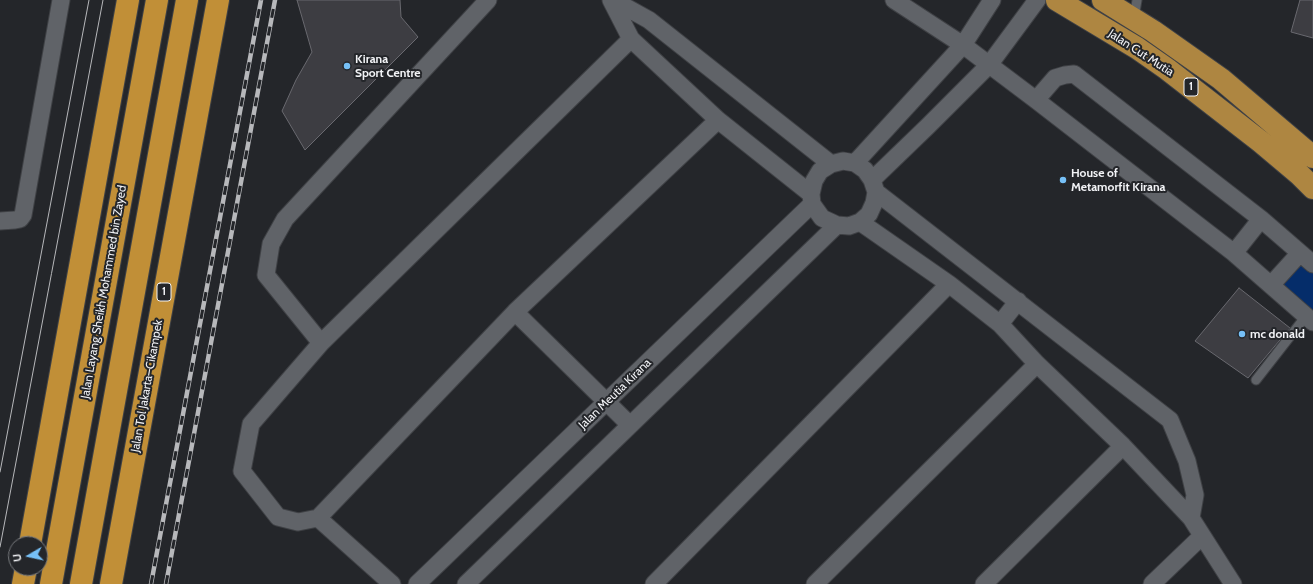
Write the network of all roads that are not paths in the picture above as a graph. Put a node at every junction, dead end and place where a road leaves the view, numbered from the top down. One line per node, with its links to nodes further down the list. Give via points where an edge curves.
1 (61, 0): 26 (street, via 23,215 15,220)
2 (128, 0): 46 (highway)
3 (157, 0): 48 (highway, Jalan Layang Sheikh Mohammed bin Zayed)
4 (187, 0): 49 (highway)
5 (218, 0): 50 (highway, Jalan Tol Jakarta–Cikampek / 1)
6 (488, 0): 38 (street, via 285,219 271,244 266,275)
7 (612, 0): 14 (street); 21 (street, via 649,20)
8 (894, 0): 15 (street)
9 (992, 0): 15 (street)
10 (1037, 0): 16 (street)
11 (1057, 0): 23 (highway, Jalan Cut Mutia / 1, via 1167,68)
12 (1103, 0): 13 (highway, Jalan Cut Mutia / 1)
13 (1135, 9): 19 (highway, Jalan Cut Mutia / 1)
14 (631, 39): 18 (street); 38 (street)
15 (963, 45): 16 (street); 20 (street)
16 (989, 65): 17 (street); 22 (street, via 928,126)
17 (1036, 100): 25 (street, via 1055,78 1074,74); 30 (street)
18 (718, 120): 24 (street); 35 (street)
19 (1313, 156)
20 (855, 163): 21 (street, via 843,161); 22 (street, via 865,170)
21 (831, 164): 24 (street, via 820,171 814,181)
22 (874, 186): 27 (street, via 874,203); 34 (street)
23 (1313, 188)
24 (812, 199): 28 (street, via 822,218); 41 (street, Jalan Meutia Kirana)
25 (1261, 219): 29 (street); 30 (street)
26 (0, 221)
27 (860, 222): 28 (street, via 849,226); 32 (street)
28 (837, 225): 42 (street)
29 (1300, 253): 31 (street); 33 (street)
30 (1234, 254): 33 (street)
31 (1313, 264)
32 (950, 284): 37 (street); 54 (street)
33 (1271, 285): 36 (street)
34 (1018, 301): 37 (street); 45 (street, via 1170,420 1187,461 1195,495)
35 (514, 312): 41 (street); 44 (street)
36 (1310, 319): 40 (lane)
37 (1000, 324): 39 (street)
38 (321, 343): 44 (street, via 251,424 242,471 278,517 298,522)
39 (1037, 364): 43 (street); 55 (street)
40 (1256, 380)
41 (606, 402): 42 (street); 52 (street, Jalan Meutia Kirana)
42 (630, 425): 53 (street)
43 (1123, 446): 45 (street); 56 (street)
44 (318, 518): 51 (street)
45 (1191, 518): 47 (street)
46 (31, 536)
47 (1202, 536): 57 (street); 58 (street)
48 (51, 584)
49 (81, 584)
50 (111, 584)
51 (392, 584)
52 (418, 584)
53 (466, 584)
54 (654, 584)
55 (815, 584)
56 (984, 584)
57 (1152, 584)
58 (1233, 584)

